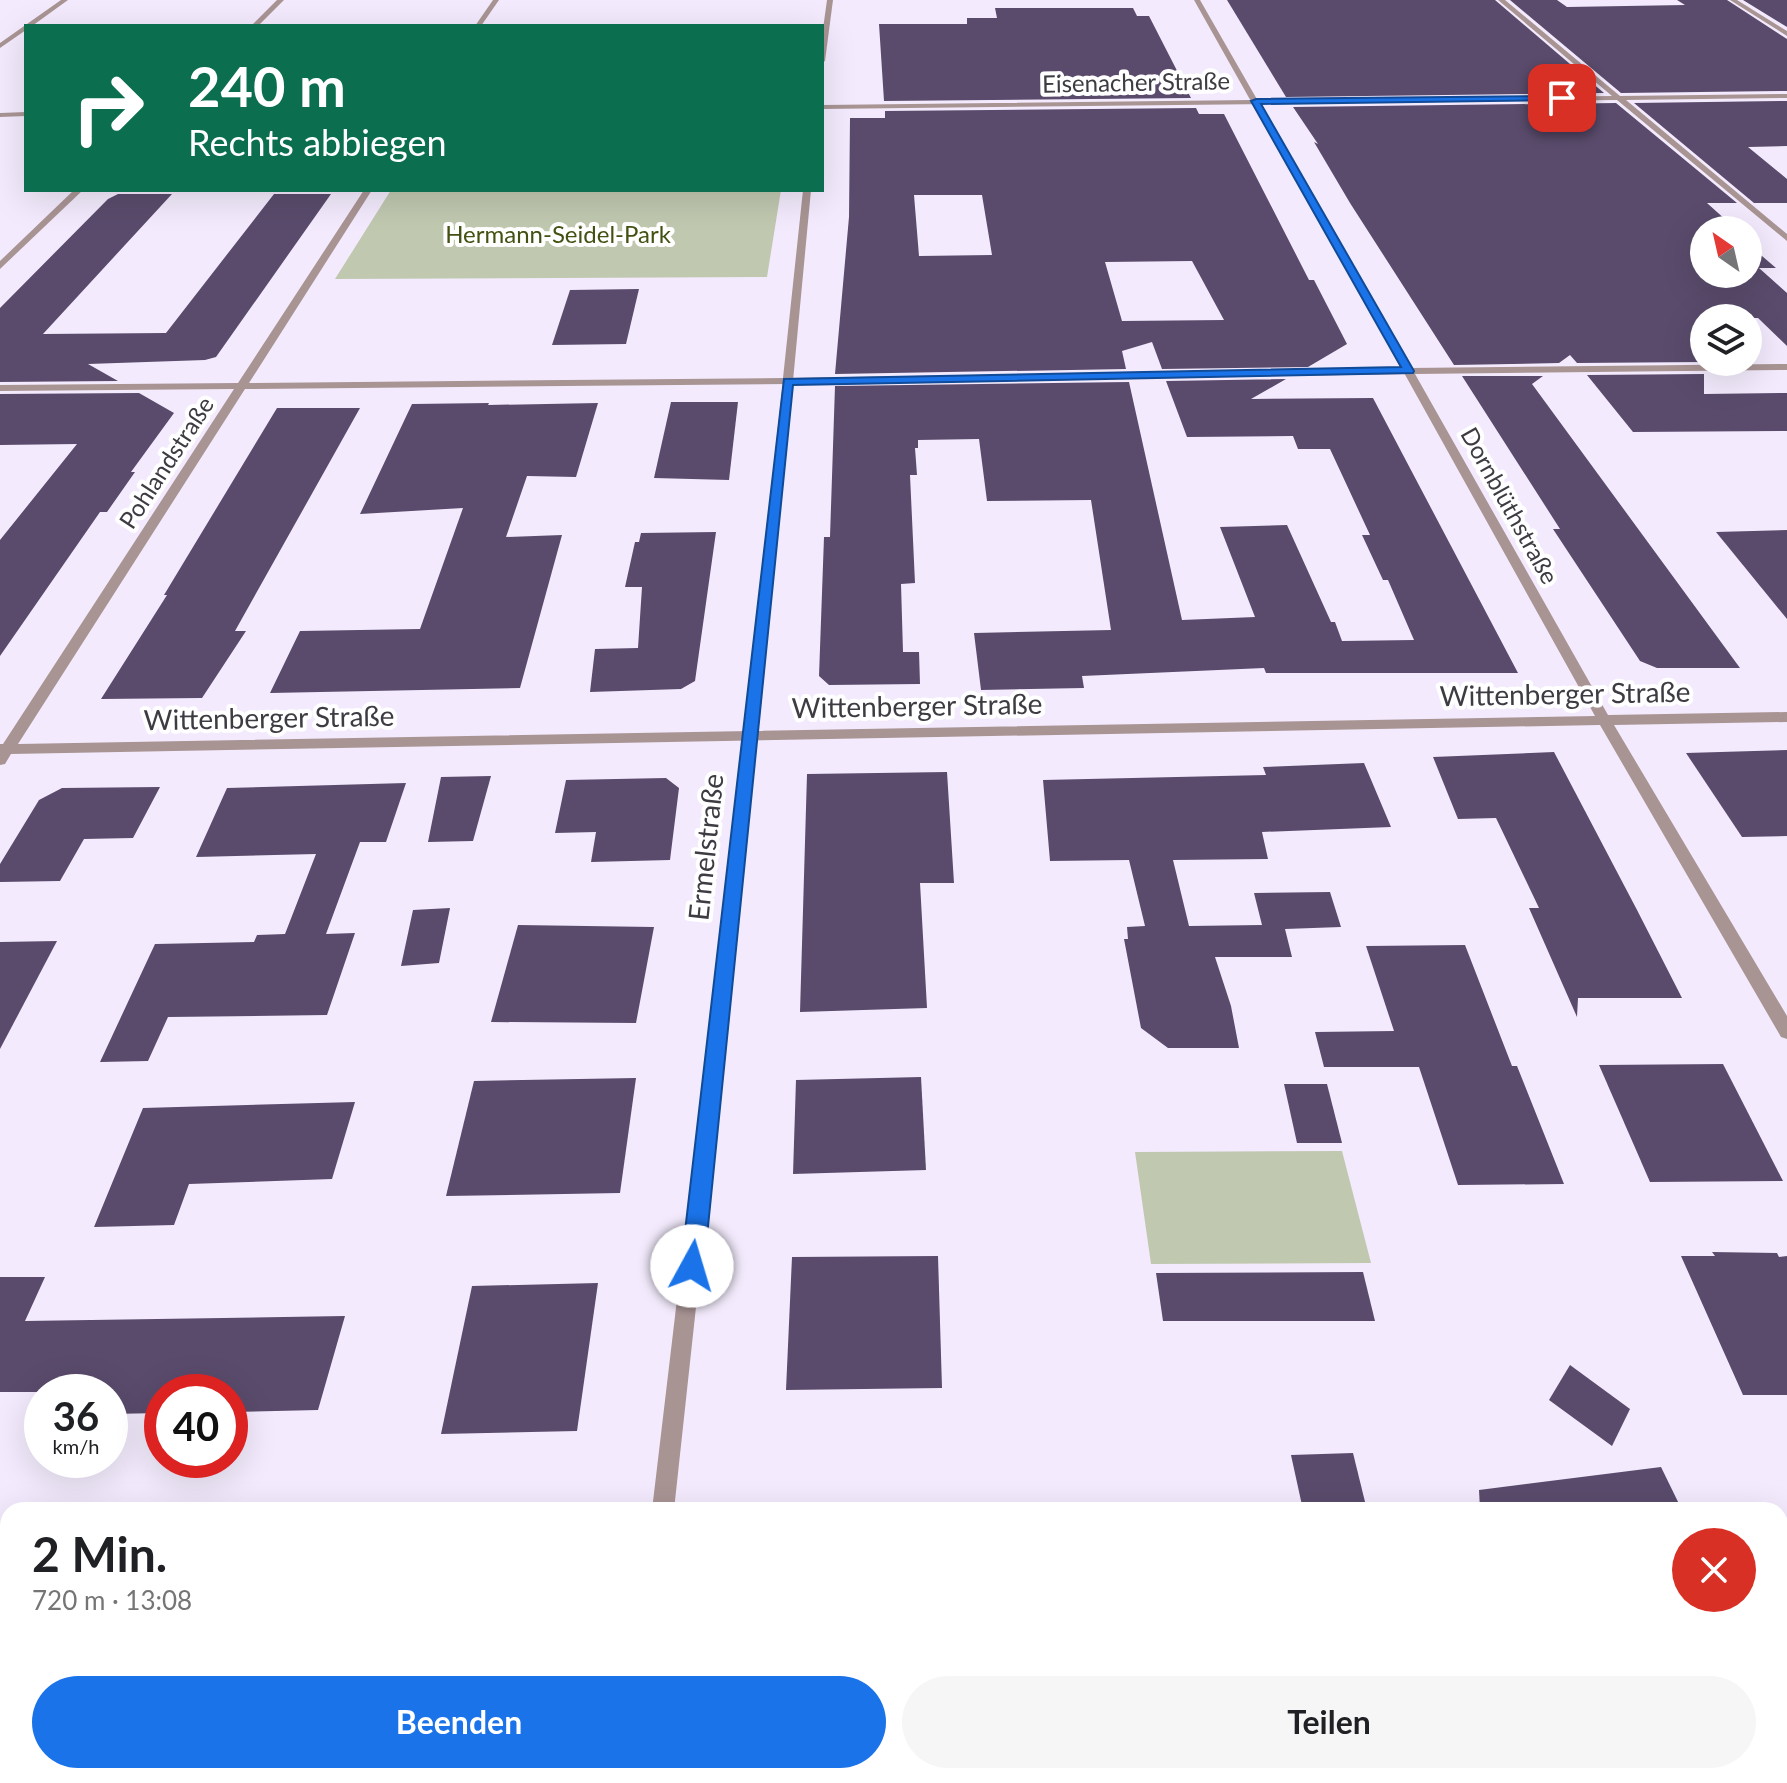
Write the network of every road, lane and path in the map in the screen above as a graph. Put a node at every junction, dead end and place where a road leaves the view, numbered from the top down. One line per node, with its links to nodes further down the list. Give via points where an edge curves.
1 (65, 0): 8 (street)
2 (281, 0): 9 (street)
3 (496, 0): 10 (street)
4 (830, 0): 14 (street)
5 (1197, 0): 17 (street, Dornblüthstraße)
6 (1501, 0): 16 (street)
7 (1733, 0): 12 (street)
8 (31, 24)
9 (256, 24)
10 (479, 24)
11 (24, 29): 13 (street)
12 (1787, 34)
13 (0, 46)
14 (824, 46)
15 (1787, 96): 16 (street, Eisenacher Straße)
16 (1618, 98): 17 (street, Eisenacher Straße); 24 (street)
17 (1256, 101): 18 (street, Eisenacher Straße); 27 (street, Dornblüthstraße)
18 (824, 107)
19 (24, 114): 20 (street)
20 (0, 115)
21 (77, 192): 25 (street)
22 (367, 192): 29 (street, Pohlandstraße)
23 (807, 192): 28 (street, Ermelstraße)
24 (1787, 238)
25 (0, 266)
26 (1787, 367): 27 (street)
27 (1408, 371): 28 (street); 32 (street, Dornblüthstraße)
28 (788, 381): 29 (street); 33 (street, Ermelstraße)
29 (243, 386): 30 (street); 34 (street, Pohlandstraße)
30 (0, 388)
31 (1787, 717): 32 (street, Wittenberger Straße)
32 (1604, 720): 33 (street, Wittenberger Straße); 35 (street, Dornblüthstraße)
33 (751, 735): 34 (street, Wittenberger Straße); 36 (street, Ermelstraße)
34 (2, 752)
35 (1787, 1032)
36 (664, 1502)

